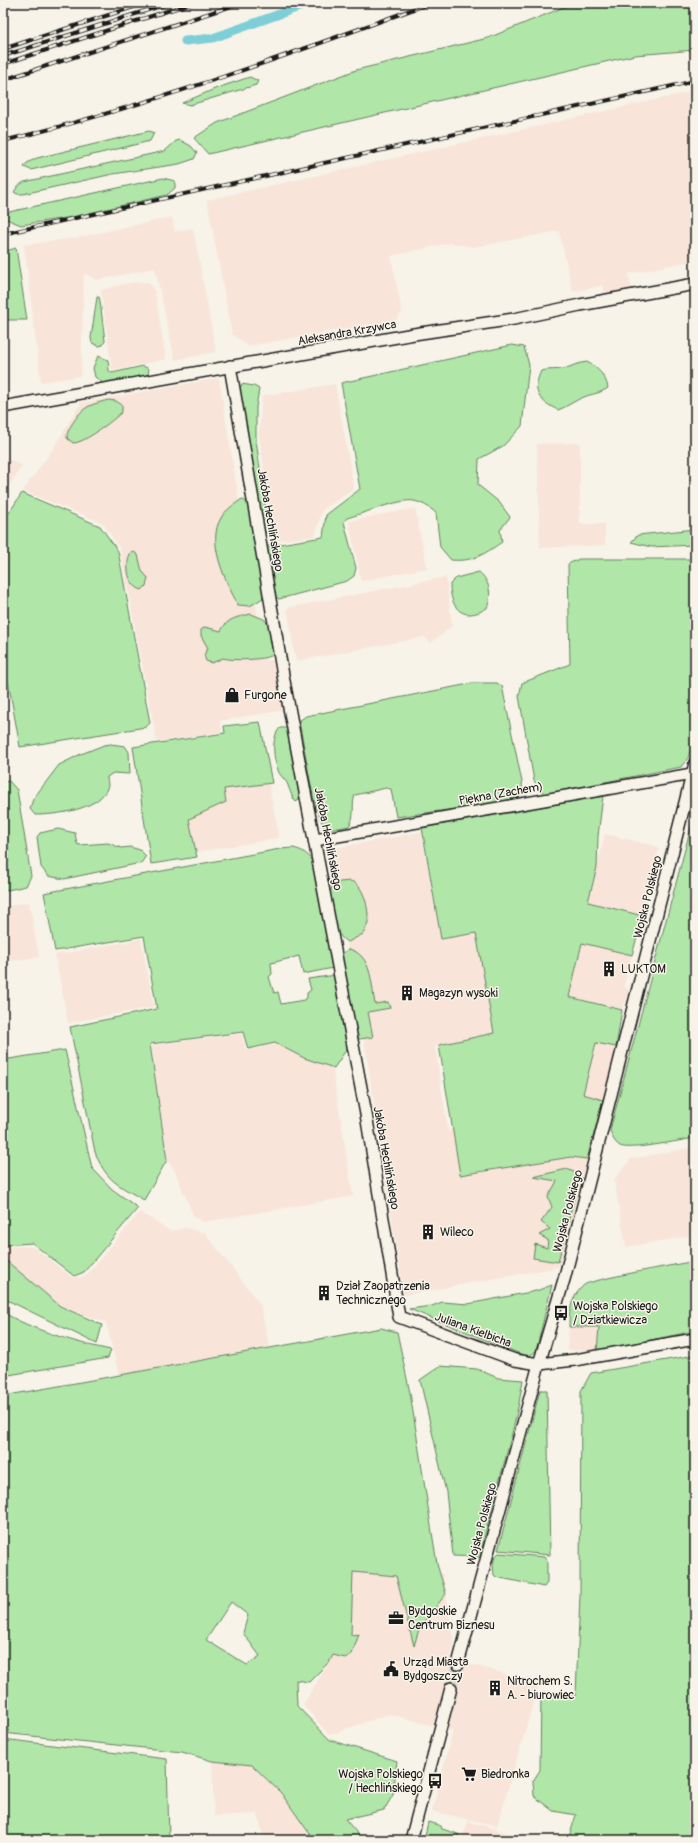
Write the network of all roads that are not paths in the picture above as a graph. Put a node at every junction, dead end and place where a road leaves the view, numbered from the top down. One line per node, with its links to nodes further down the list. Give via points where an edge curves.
1 (695, 284): 2 (street, Aleksandra Krzywca, via 514,319)
2 (230, 366): 3 (street, Aleksandra Krzywca); 6 (street, Jakóba Hechlińskiego, via 284,680)
3 (3, 407)
4 (695, 763): 5 (street, Wojska Polskiego)
5 (692, 774): 6 (street, Piękna (Zachem)); 9 (street, Wojska Polskiego, via 565,1276)
6 (315, 840): 7 (street, Jakóba Hechlińskiego, via 366,1114)
7 (399, 1317): 9 (street, Juliana Kielbicha, via 515,1360)
8 (695, 1339): 9 (street, Juliana Kielbicha)
9 (539, 1364): 10 (street, Wojska Polskiego)
10 (458, 1664)
11 (451, 1688): 12 (street)
12 (411, 1840)

